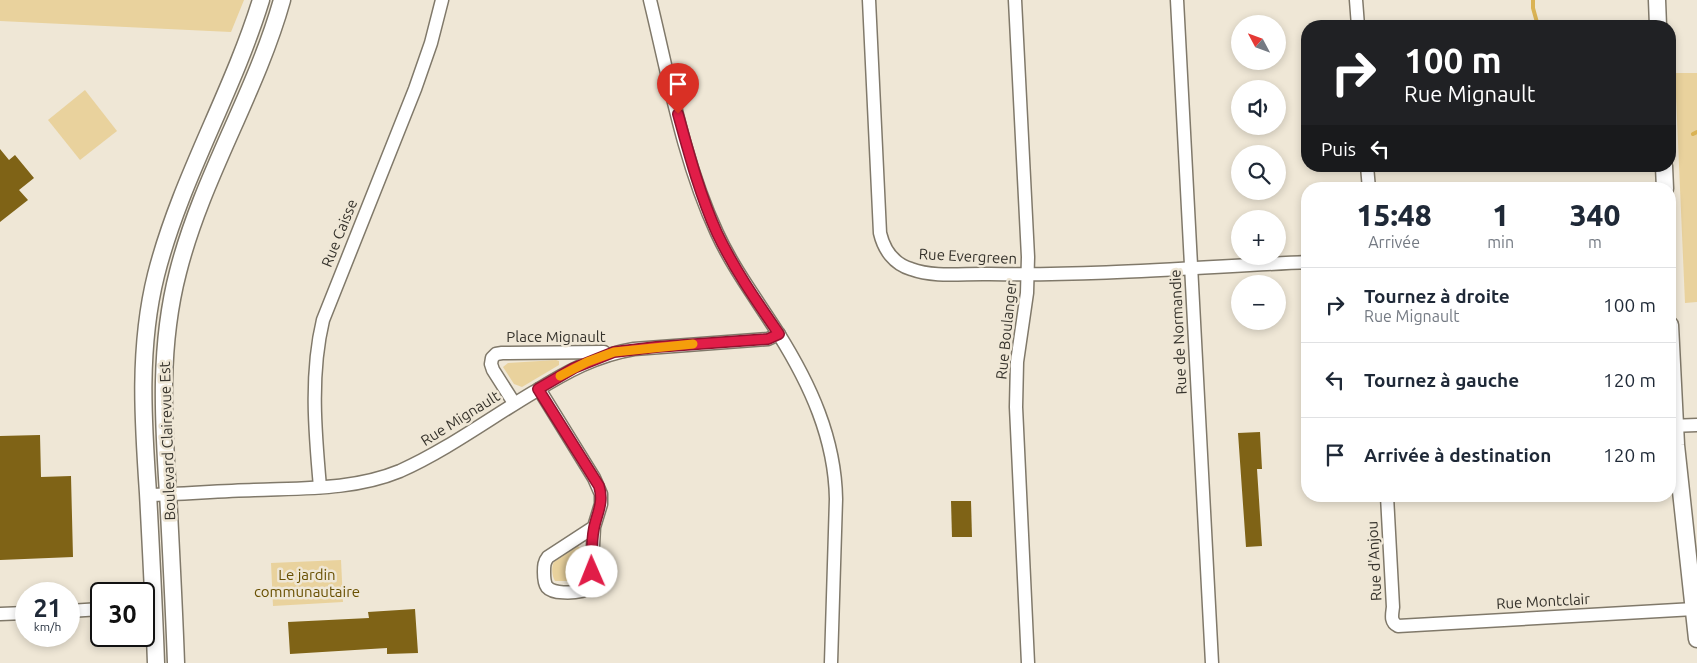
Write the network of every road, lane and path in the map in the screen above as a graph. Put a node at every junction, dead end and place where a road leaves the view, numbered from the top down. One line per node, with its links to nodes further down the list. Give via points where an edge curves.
1 (261, 0): 24 (street, Boulevard Clairevue Est, via 181,200 156,276 143,371)
2 (282, 0): 23 (street, Boulevard Clairevue Est, via 192,228 178,272 167,323 164,367)
3 (442, 0): 22 (street, Rue Caisse, via 418,81 323,320 316,372)
4 (650, 0): 15 (street, via 705,205 730,258)
5 (869, 0): 14 (street, Rue Evergreen, via 880,227 887,250 899,264 916,271)
6 (1015, 0): 14 (street, Rue Boulanger)
7 (1177, 0): 13 (street, Rue de Normandie)
8 (1356, 0): 10 (street)
9 (1657, 0): 11 (street)
10 (1358, 20)
11 (1658, 20)
12 (1301, 262): 13 (street, Rue Evergreen)
13 (1191, 268): 14 (street, Rue Evergreen); 40 (street, Rue de Normandie)
14 (1029, 275): 39 (street, Rue Boulanger, via 1016,385)
15 (779, 334): 16 (street, Rue Mignault, via 768,339); 38 (street, via 817,407 833,460 836,506)
16 (614, 352): 17 (street, Rue Mignault, via 574,368); 18 (street, Place Mignault, via 496,354 492,358 492,366)
17 (538, 389): 18 (street, Rue Mignault); 26 (street, via 599,486 601,504)
18 (514, 403): 22 (street, Rue Mignault, via 437,452 398,472 370,481)
19 (1697, 425): 20 (street)
20 (1676, 426)
21 (1676, 459): 30 (street)
22 (320, 487): 23 (street, Rue Mignault)
23 (168, 494): 24 (street, Rue Mignault); 28 (street, Boulevard Clairevue Est)
24 (148, 495): 27 (street, Boulevard Clairevue Est)
25 (1387, 502): 33 (street, Rue d'Anjou)
26 (594, 527): 26 (street, via 546,559 545,582 550,589 578,591 589,586)
27 (149, 582)
28 (174, 606): 29 (street); 37 (street, Boulevard Clairevue Est)
29 (155, 607)
30 (1694, 609): 33 (street, Rue Montclair); 34 (street)
31 (15, 613): 32 (street)
32 (0, 614)
33 (1394, 624)
34 (1697, 639)
35 (154, 647): 36 (street, Boulevard Clairevue Est)
36 (156, 663)
37 (176, 663)
38 (831, 663)
39 (1028, 663)
40 (1212, 663)

